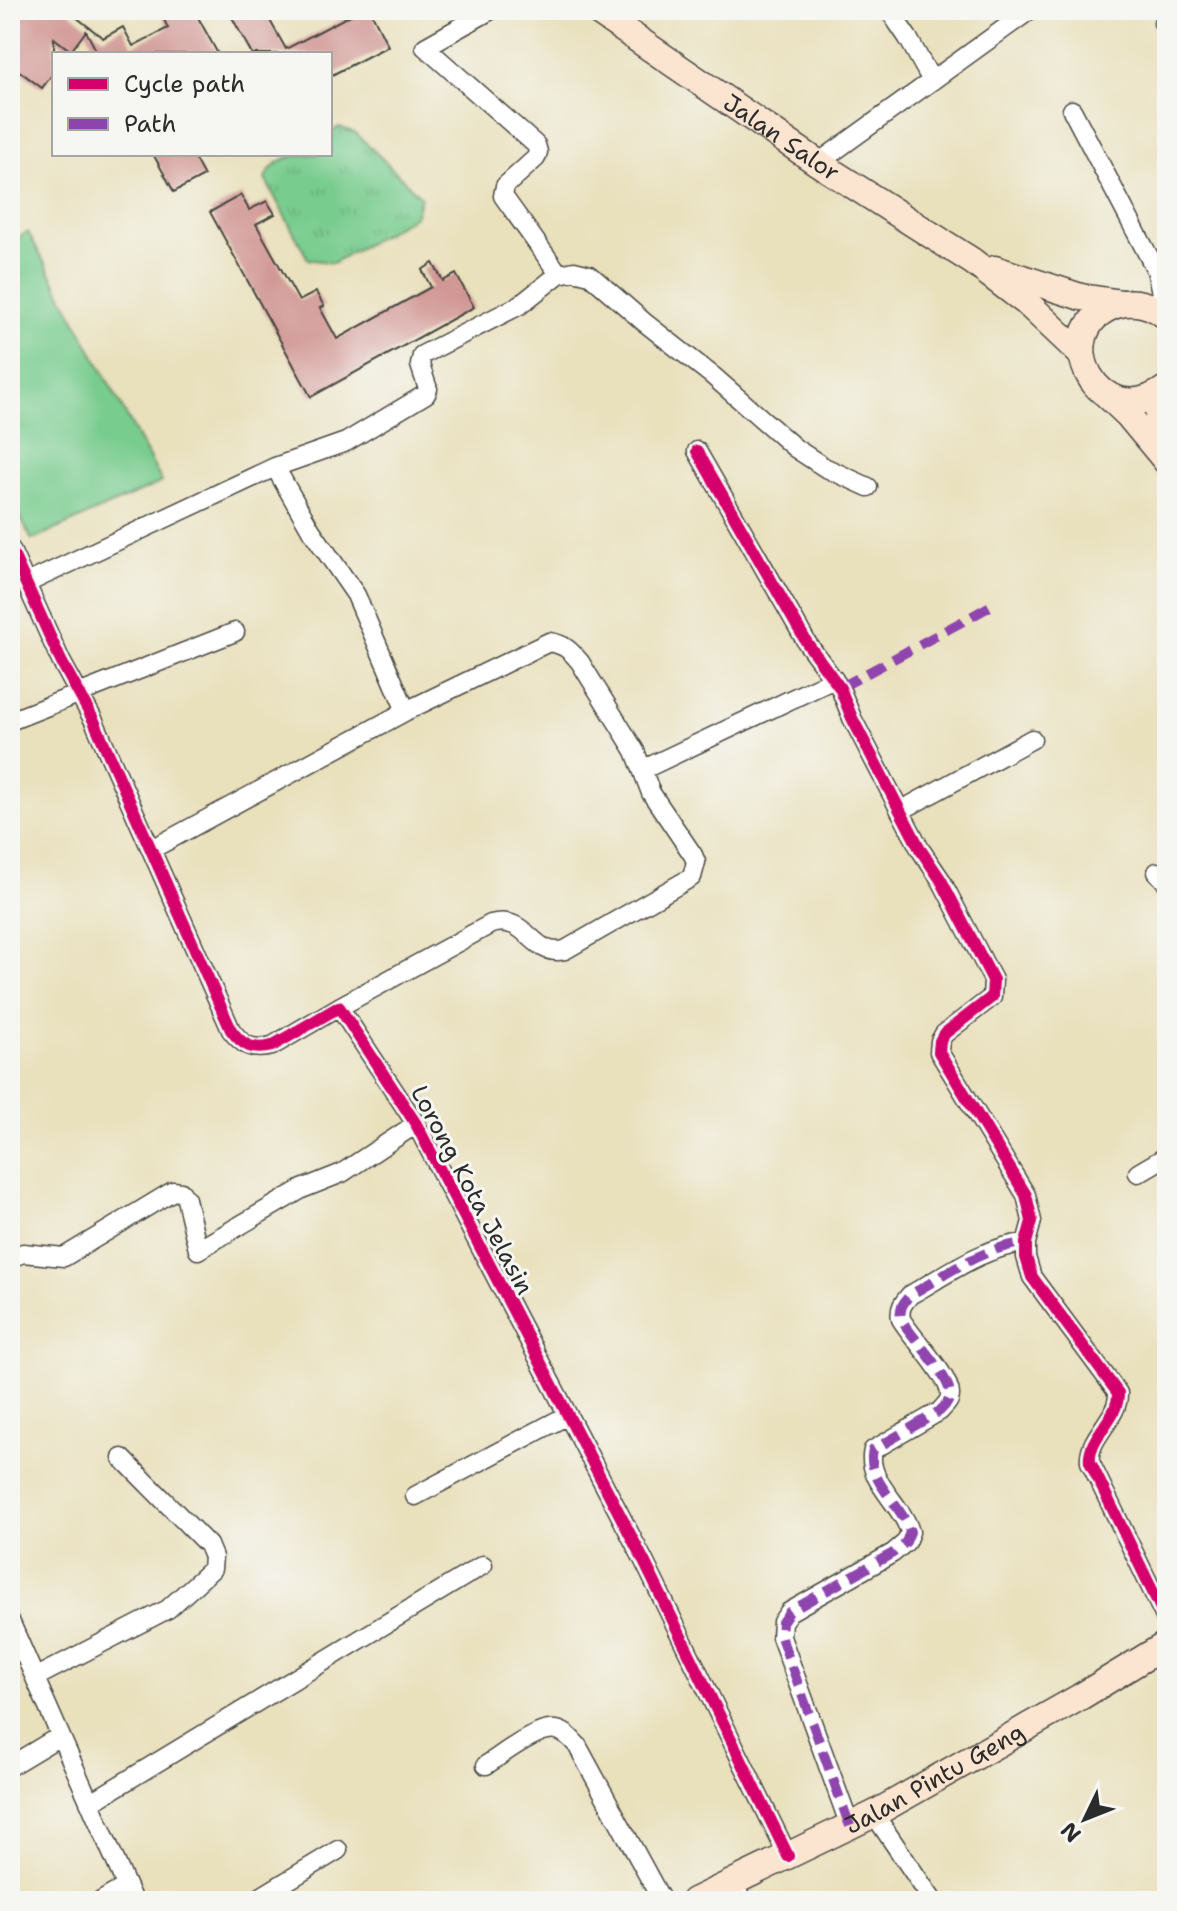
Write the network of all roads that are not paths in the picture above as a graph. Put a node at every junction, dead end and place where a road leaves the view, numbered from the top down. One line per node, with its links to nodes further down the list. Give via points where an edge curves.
1 (491, 10): 9 (street, via 425,47 536,145 536,158 505,186 503,196)
2 (595, 10): 7 (main road, Jalan Salor)
3 (889, 10): 5 (street)
4 (1030, 10): 5 (street)
5 (932, 81): 7 (street)
6 (1072, 110): 11 (street, via 1156,270)
7 (818, 163): 8 (main road, Jalan Salor)
8 (972, 261): 10 (main road, Jalan Salor, via 1081,297); 12 (main road, Jalan Salor)
9 (559, 274): 18 (street, via 520,305 422,355 428,389 422,398 346,442); 19 (street, via 590,275 795,448)
10 (1122, 303): 11 (main road, Jalan Salor); 12 (main road, via 1108,308 1088,328)
11 (1163, 311)
12 (1082, 355): 14 (main road, Jalan Salor, via 1086,371)
13 (1161, 392): 14 (main road, via 1140,402); 15 (main road)
14 (1108, 396): 17 (main road)
15 (1167, 448)
16 (697, 451): 23 (street, via 807,643)
17 (1167, 462)
18 (275, 467): 21 (street); 25 (street, via 356,595)
19 (868, 487)
20 (10, 548): 21 (street)
21 (25, 584): 24 (street)
22 (235, 632): 24 (street)
23 (834, 679): 28 (street); 29 (street)
24 (80, 694): 26 (street); 30 (street)
25 (406, 711): 28 (street, via 549,642 560,643 580,662); 30 (street)
26 (10, 721)
27 (1032, 739): 29 (street)
28 (642, 770): 31 (street, via 696,862 687,881 565,950 544,948 511,922 491,924)
29 (900, 811): 35 (street, via 993,980 992,997 944,1034 939,1052 1026,1195 1032,1221)
30 (152, 849): 31 (street, via 238,1040 260,1049 272,1046)
31 (339, 1007): 32 (street, Lorong Kota Jelasin)
32 (416, 1124): 36 (street, via 342,1173 302,1189 198,1250 186,1199 173,1191 64,1257 23,1253); 37 (street, Lorong Kota Jelasin)
33 (1167, 1156): 34 (street)
34 (1138, 1173)
35 (1026, 1243): 42 (street, via 1037,1286 1118,1393 1119,1405 1092,1448 1090,1462); 49 (street, via 1006,1245 975,1259 903,1303 901,1319 945,1379 950,1395 940,1411 873,1450 870,1462 876,1476 910,1532 893,1553 789,1612 782,1622 781,1637)
36 (10, 1258)
37 (566, 1416): 39 (street); 51 (street, Lorong Kota Jelasin, via 644,1561)
38 (122, 1458): 44 (street, via 208,1545 212,1569 168,1609)
39 (415, 1496)
40 (483, 1565): 48 (street)
41 (10, 1621): 44 (street)
42 (1167, 1621)
43 (1167, 1644): 49 (main road, Jalan Pintu Geng)
44 (36, 1677): 45 (street)
45 (60, 1736): 47 (street); 48 (street)
46 (486, 1765): 56 (street, via 542,1731 566,1734 577,1745)
47 (10, 1766)
48 (90, 1803): 53 (street)
49 (862, 1820): 51 (main road, Jalan Pintu Geng); 58 (street)
50 (338, 1850): 55 (street)
51 (788, 1856): 52 (main road, Jalan Pintu Geng)
52 (738, 1892): 57 (main road, Jalan Pintu Geng)
53 (129, 1894): 54 (street)
54 (101, 1901)
55 (254, 1901)
56 (662, 1901)
57 (694, 1901)
58 (933, 1901)

